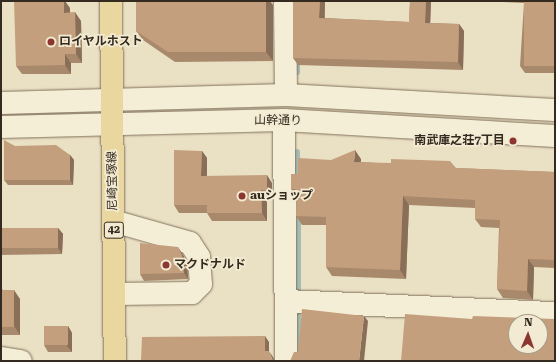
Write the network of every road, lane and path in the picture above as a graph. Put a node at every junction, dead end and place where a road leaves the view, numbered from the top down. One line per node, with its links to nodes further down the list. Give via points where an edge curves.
1 (111, 1): 4 (main road, 尼崎宝塚線 / 42)
2 (285, 1): 3 (street)
3 (286, 95): 4 (street); 6 (street)
4 (112, 98): 5 (street); 8 (main road, 尼崎宝塚線 / 42)
5 (1, 103)
6 (555, 110)
7 (284, 120): 8 (street, 山幹通り); 10 (street, 山幹通り); 13 (street)
8 (112, 124): 9 (street, 山幹通り); 11 (main road, 尼崎宝塚線 / 42)
9 (1, 127)
10 (555, 136)
11 (113, 221): 12 (main road, 尼崎宝塚線 / 42); 12 (street, via 190,242 199,257 201,284 192,293)
12 (114, 294): 17 (main road, 尼崎宝塚線 / 42)
13 (286, 302): 14 (street); 18 (street)
14 (555, 313)
15 (1, 358): 16 (street)
16 (21, 361)
17 (115, 361)
18 (286, 361)

